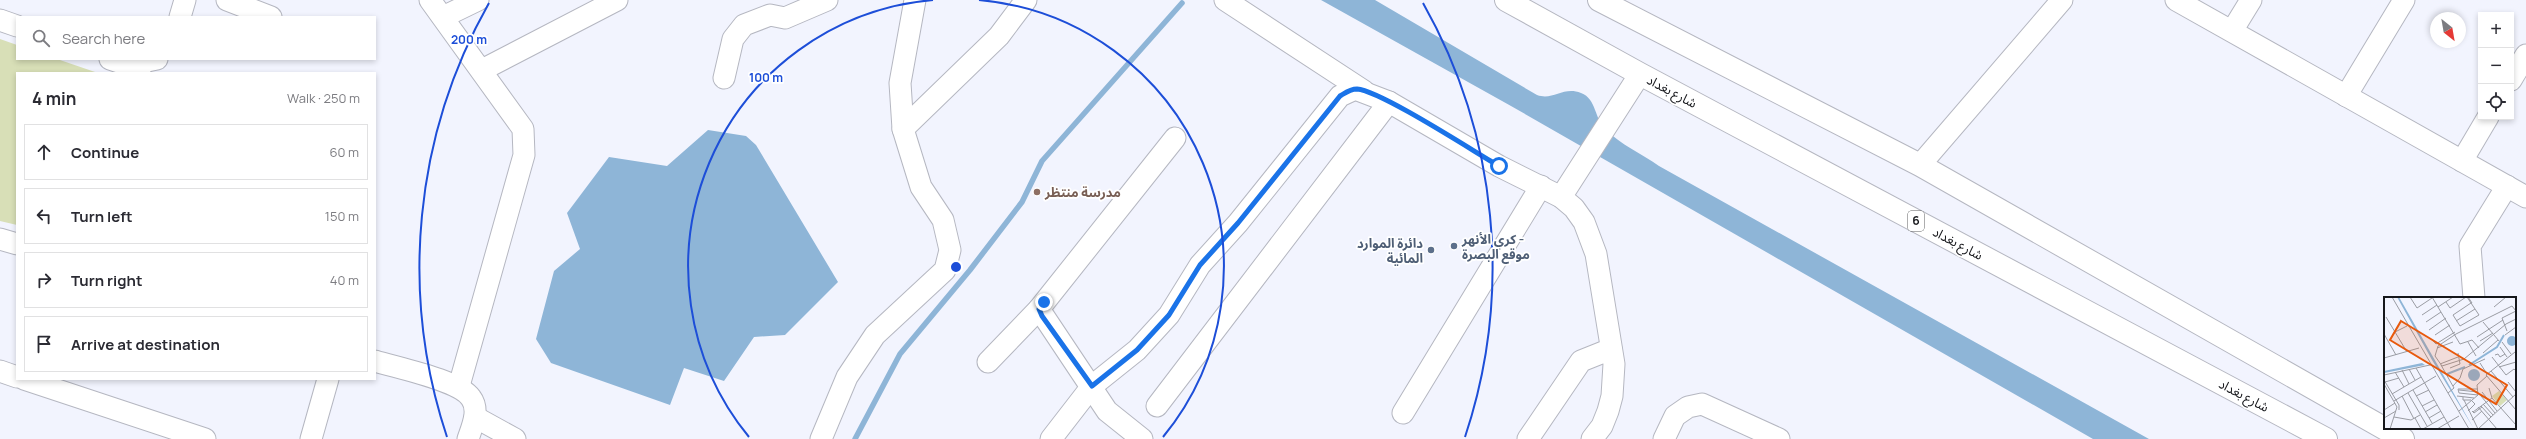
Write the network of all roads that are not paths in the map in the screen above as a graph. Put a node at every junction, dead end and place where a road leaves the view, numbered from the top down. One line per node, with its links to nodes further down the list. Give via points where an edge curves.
1 (185, 0): 16 (street)
2 (227, 0): 17 (street)
3 (430, 0): 18 (street)
4 (478, 0): 18 (street)
5 (617, 0): 25 (street)
6 (827, 0): 28 (street, via 785,18 770,15 744,25 733,39)
7 (915, 0): 33 (street, via 900,83)
8 (1026, 0): 33 (street, via 999,36)
9 (1225, 0): 29 (street)
10 (1506, 0): 26 (highway, شارع بغداد / 6)
11 (1600, 0): 36 (highway)
12 (2062, 0): 36 (street)
13 (2176, 0): 21 (street)
14 (2251, 0): 21 (street)
15 (2404, 0): 30 (street)
16 (180, 16)
17 (268, 16)
18 (443, 17): 25 (street)
19 (0, 20): 20 (street)
20 (16, 26)
21 (2232, 31): 30 (street)
22 (2526, 55): 27 (street)
23 (152, 60): 24 (street)
24 (126, 66)
25 (482, 70): 52 (street, via 524,129 524,155)
26 (1640, 74): 39 (street); 70 (highway, شارع بغداد / 6)
27 (2514, 75)
28 (724, 78)
29 (1364, 91): 31 (street); 53 (street, via 1355,89 1340,96 1238,223 1200,265 1169,315 1137,350)
30 (2346, 96): 35 (street)
31 (1389, 102): 37 (street, via 1499,166); 54 (street)
32 (2486, 120): 35 (street)
33 (903, 129): 63 (street, via 921,187 943,220 950,250 945,270 875,335 847,377)
34 (1175, 138): 44 (street)
35 (2462, 161): 38 (street)
36 (1920, 165): 57 (highway)
37 (1541, 186): 39 (street); 55 (street)
38 (2507, 186): 40 (street); 43 (street, via 2470,246)
39 (1561, 197): 45 (street, via 1574,208 1591,237)
40 (2526, 197)
41 (0, 239): 42 (street)
42 (16, 244)
43 (2474, 297)
44 (1039, 309): 47 (street); 53 (street)
45 (1611, 349): 66 (street, via 1581,361); 67 (street, via 1614,364 1612,396 1602,426)
46 (376, 361): 52 (street)
47 (988, 362)
48 (0, 371): 49 (street)
49 (16, 377)
50 (27, 380): 59 (street)
51 (328, 380): 60 (street)
52 (459, 386): 56 (street, via 472,398)
53 (1092, 386): 64 (street); 65 (street, via 1107,411)
54 (1157, 406)
55 (1403, 413)
56 (475, 417): 61 (street); 62 (street)
57 (2380, 420)
58 (2391, 429): 71 (highway)
59 (205, 439)
60 (311, 439)
61 (468, 439)
62 (515, 439)
63 (821, 439)
64 (1051, 439)
65 (1142, 439)
66 (1528, 439)
67 (1592, 439)
68 (1664, 439): 69 (street, via 1675,416 1688,407 1702,404)
69 (1779, 439)
70 (2326, 439)
71 (2403, 439)

